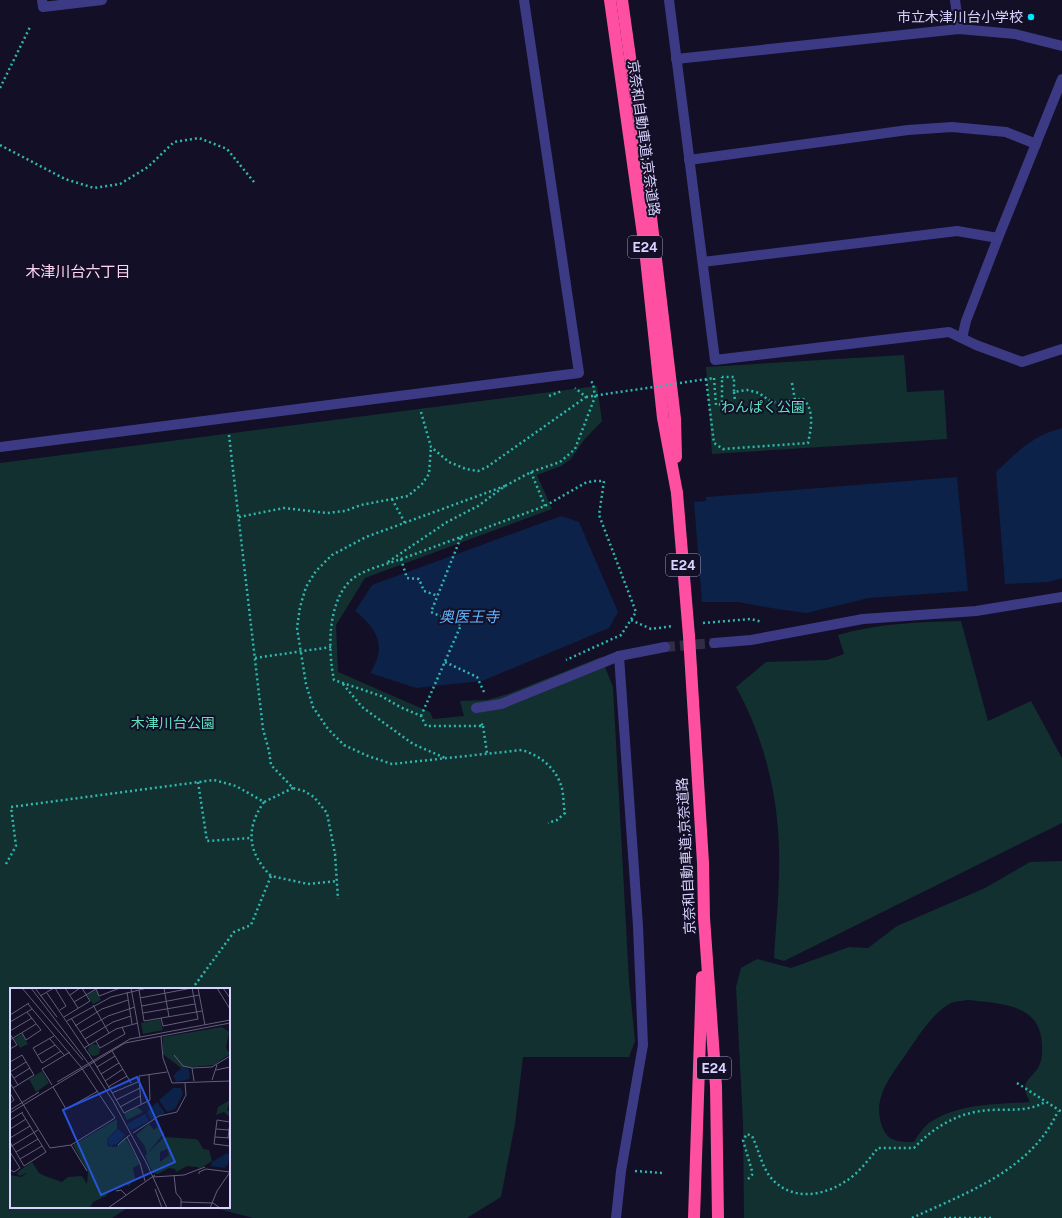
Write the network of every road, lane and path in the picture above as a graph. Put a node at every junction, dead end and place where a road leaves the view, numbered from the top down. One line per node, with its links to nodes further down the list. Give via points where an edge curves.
1 (42, 0): 2 (street, via 43,7)
2 (102, 0)
3 (524, 0): 23 (street)
4 (609, 0): 40 (highway, 京奈和自動車道;京奈道路 / E24, via 645,249 663,418)
5 (622, 0): 40 (highway, 京奈和自動車道;京奈道路 / E24, via 643,150 675,419)
6 (669, 0): 11 (street)
7 (955, 0): 9 (street)
8 (30, 27): 13 (path)
9 (959, 29): 10 (street, via 1015,34); 11 (street)
10 (1062, 46)
11 (676, 59): 16 (street)
12 (1062, 79): 14 (street)
13 (0, 88)
14 (1036, 144): 16 (street, via 1006,132 952,127 908,130); 18 (street)
15 (0, 145): 17 (path, via 65,179 94,188 120,184 148,167 174,142 199,138 227,149)
16 (689, 160): 19 (street)
17 (254, 182)
18 (998, 238): 19 (street, via 957,231); 20 (street)
19 (703, 262): 22 (street)
20 (962, 338): 21 (street, via 1022,362); 22 (street, via 949,332)
21 (1062, 349)
22 (715, 360): 24 (path)
23 (579, 373): 36 (street); 38 (path, via 593,383 595,397 575,449 560,462)
24 (722, 377): 25 (path, bridge, via 722,404 716,405 714,378); 29 (path, via 734,377)
25 (706, 379): 31 (path, bridge); 32 (path, via 714,443 723,449 808,443 812,424 808,403 803,399)
26 (792, 383): 32 (path)
27 (573, 386): 31 (path)
28 (567, 389): 30 (path)
29 (734, 392): 32 (path, via 747,390 779,403); 33 (path)
30 (549, 396)
31 (586, 397): 37 (path, via 478,471 449,462)
32 (795, 400)
33 (734, 401)
34 (422, 412): 37 (path)
35 (230, 435): 43 (path)
36 (0, 447)
37 (431, 447): 41 (path, via 429,474 422,484 408,496)
38 (531, 472): 39 (path); 42 (path)
39 (505, 486): 44 (path); 47 (path, via 478,506 447,522)
40 (677, 494): 77 (highway, 京奈和自動車道;京奈道路 / E24, bridge, via 689,636)
41 (392, 498): 43 (path, via 345,511 327,513 284,508); 44 (path)
42 (545, 506): 45 (path); 50 (path, via 585,483 604,482 599,515 636,612)
43 (239, 517): 59 (path)
44 (405, 523): 57 (path, via 349,545 332,555 316,571 306,586 300,607 297,628)
45 (461, 537): 46 (path); 48 (path)
46 (401, 559): 47 (path); 48 (path, via 407,578 419,579 424,591)
47 (384, 564): 55 (path, via 351,581 342,592 334,612)
48 (438, 596): 61 (path, via 431,612 461,625)
49 (1062, 597): 54 (street, via 976,611 862,618 751,640)
50 (631, 620): 53 (path, via 651,628); 60 (path, via 621,635)
51 (766, 623): 52 (path, via 751,619)
52 (697, 624)
53 (674, 626)
54 (714, 643)
55 (331, 647): 57 (path); 62 (path, via 334,680)
56 (665, 647): 58 (street)
57 (301, 653): 59 (path); 67 (path, via 313,707 328,730 344,744 392,764)
58 (619, 656): 63 (street, via 501,704); 83 (street, via 638,926 642,1045)
59 (255, 658): 69 (path, via 270,765)
60 (564, 661)
61 (445, 662): 63 (path, via 477,677 485,696 472,702); 64 (path)
62 (343, 684): 64 (path, via 381,696); 67 (path, via 368,712 413,744)
63 (476, 708): 65 (path, via 477,718)
64 (421, 716): 65 (path, via 426,726)
65 (483, 726): 66 (path)
66 (487, 753): 67 (path); 71 (path, via 522,750 537,755 548,766 561,785 565,813)
67 (445, 758)
68 (198, 782): 70 (path, via 214,780 236,786); 72 (path, via 207,841); 73 (path, via 11,807 16,846)
69 (293, 788): 70 (path); 75 (path, via 314,796 327,813)
70 (264, 802): 72 (path, via 253,822)
71 (548, 823)
72 (251, 838): 74 (path, via 256,858)
73 (6, 864)
74 (272, 876): 75 (path, via 308,884); 78 (path, via 251,925 234,932)
75 (337, 881): 76 (path)
76 (338, 899)
77 (704, 918): 87 (highway); 88 (highway, 京奈和自動車道;京奈道路 / E24, via 716,1086)
78 (193, 988)
79 (1017, 1082): 80 (path)
80 (1045, 1102): 81 (path); 85 (path, via 1029,1108 988,1110 954,1117 928,1133 914,1148 878,1148 847,1181 822,1193 788,1191 772,1180 752,1136 747,1134 743,1140 752,1171)
81 (1058, 1111): 82 (path); 89 (path, via 1041,1139 1000,1174 970,1193)
82 (1062, 1112)
83 (621, 1171): 84 (path); 86 (street)
84 (662, 1173)
85 (748, 1179)
86 (616, 1218)
87 (694, 1218)
88 (718, 1218)
89 (912, 1218)
90 (944, 1218): 91 (path)
91 (992, 1218)

